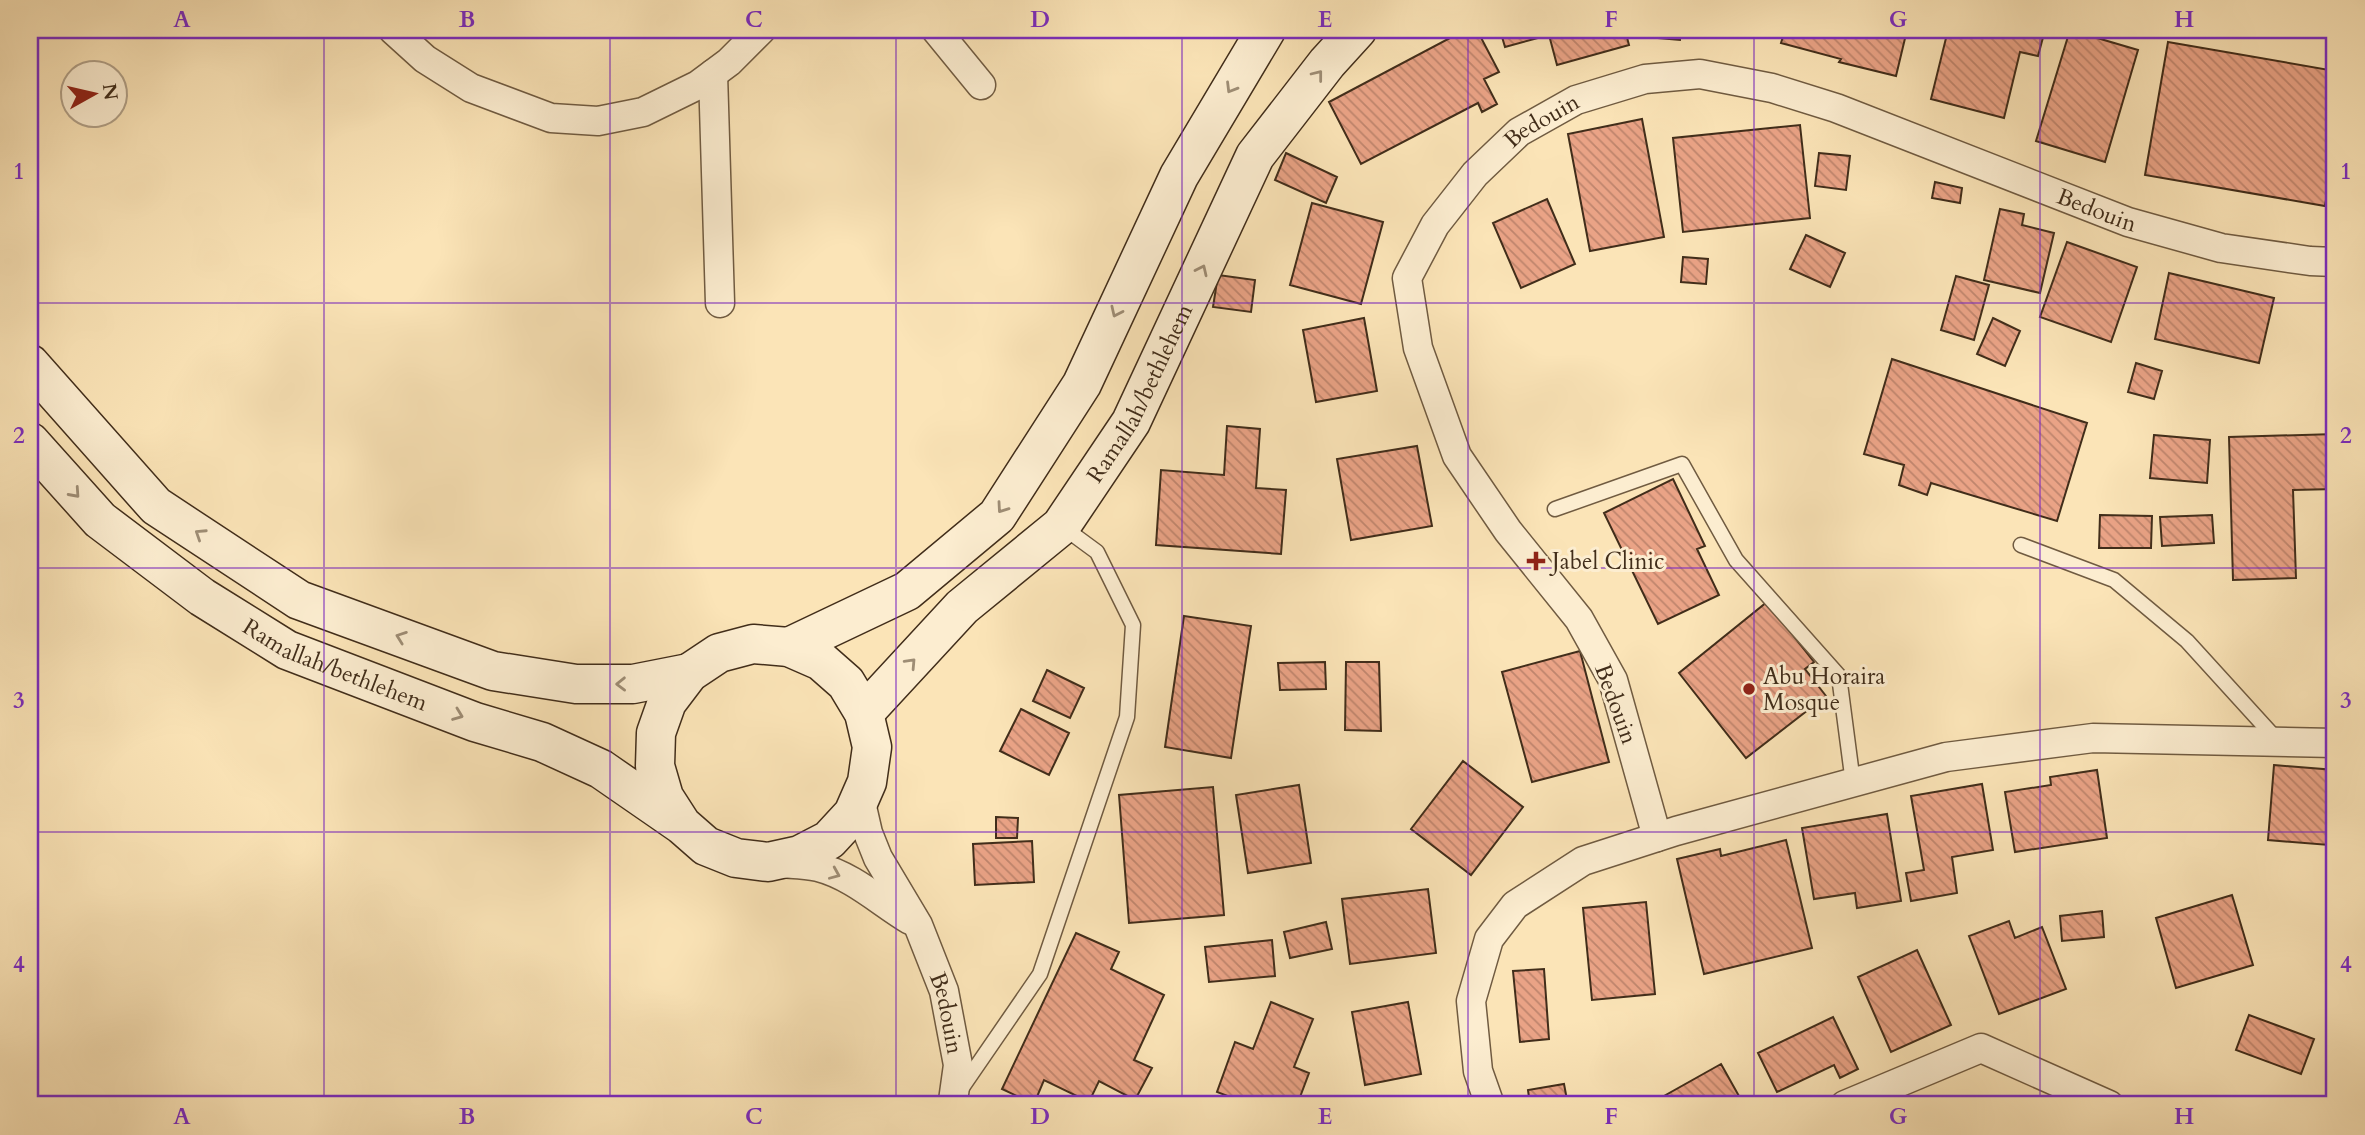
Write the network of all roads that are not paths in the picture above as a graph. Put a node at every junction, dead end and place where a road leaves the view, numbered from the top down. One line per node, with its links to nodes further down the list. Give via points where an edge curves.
1 (393, 30): 6 (street, via 425,59 471,88 551,118 598,121 643,113)
2 (761, 30): 6 (street)
3 (936, 30): 7 (street)
4 (1266, 30): 15 (main road, one-way to 15, via 1179,176 1082,384 997,516 906,591)
5 (1357, 30): 13 (main road, Ramallah/bethlehem, one-way to 5, via 1131,422 1255,156)
6 (713, 74): 9 (street)
7 (981, 85)
8 (2335, 262): 23 (street, Bedouin, via 2221,248 2128,222 1836,108 1772,88 1700,74 1645,79 1576,100 1519,132 1475,174 1443,215 1408,278 1419,348 1457,457 1508,531 1579,619 1613,680)
9 (720, 303)
10 (30, 364): 16 (main road, Ramallah/bethlehem, one-way to 10, via 633,684 576,684 493,671 299,600 156,506)
11 (30, 442): 22 (main road, Ramallah/bethlehem, one-way to 22, via 100,520 202,597 287,650 475,722 542,742 601,769)
12 (1555, 509): 20 (lane, via 1682,464 1736,560 1839,676)
13 (1061, 526): 17 (main road, Ramallah/bethlehem, one-way to 13, via 962,607); 26 (lane, via 1097,552 1133,625 1128,717 1040,974)
14 (2021, 545): 18 (lane, via 2114,580 2187,641)
15 (789, 647): 16 (main road, via 753,644 719,653); 17 (main road, via 830,668 846,683)
16 (688, 673): 22 (main road, via 667,702 656,733 655,766 664,797)
17 (864, 713): 21 (main road, via 872,747)
18 (2278, 741): 19 (street); 20 (street, via 2092,738 1946,757)
19 (2335, 743)
20 (1853, 783): 23 (street)
21 (860, 798): 24 (main road, via 853,814 829,840 800,855); 25 (street, Bedouin, via 878,858)
22 (682, 825): 24 (main road, via 706,846 736,858)
23 (1657, 837): 27 (street, via 1583,861 1515,905 1489,939 1471,1001 1478,1071)
24 (768, 862): 25 (street, one-way to 25, via 819,867 857,883)
25 (918, 925): 26 (street, Bedouin, via 944,991 958,1065)
26 (953, 1104)
27 (1490, 1105)
28 (1845, 1105): 29 (street, via 1981,1048)
29 (2109, 1105)

